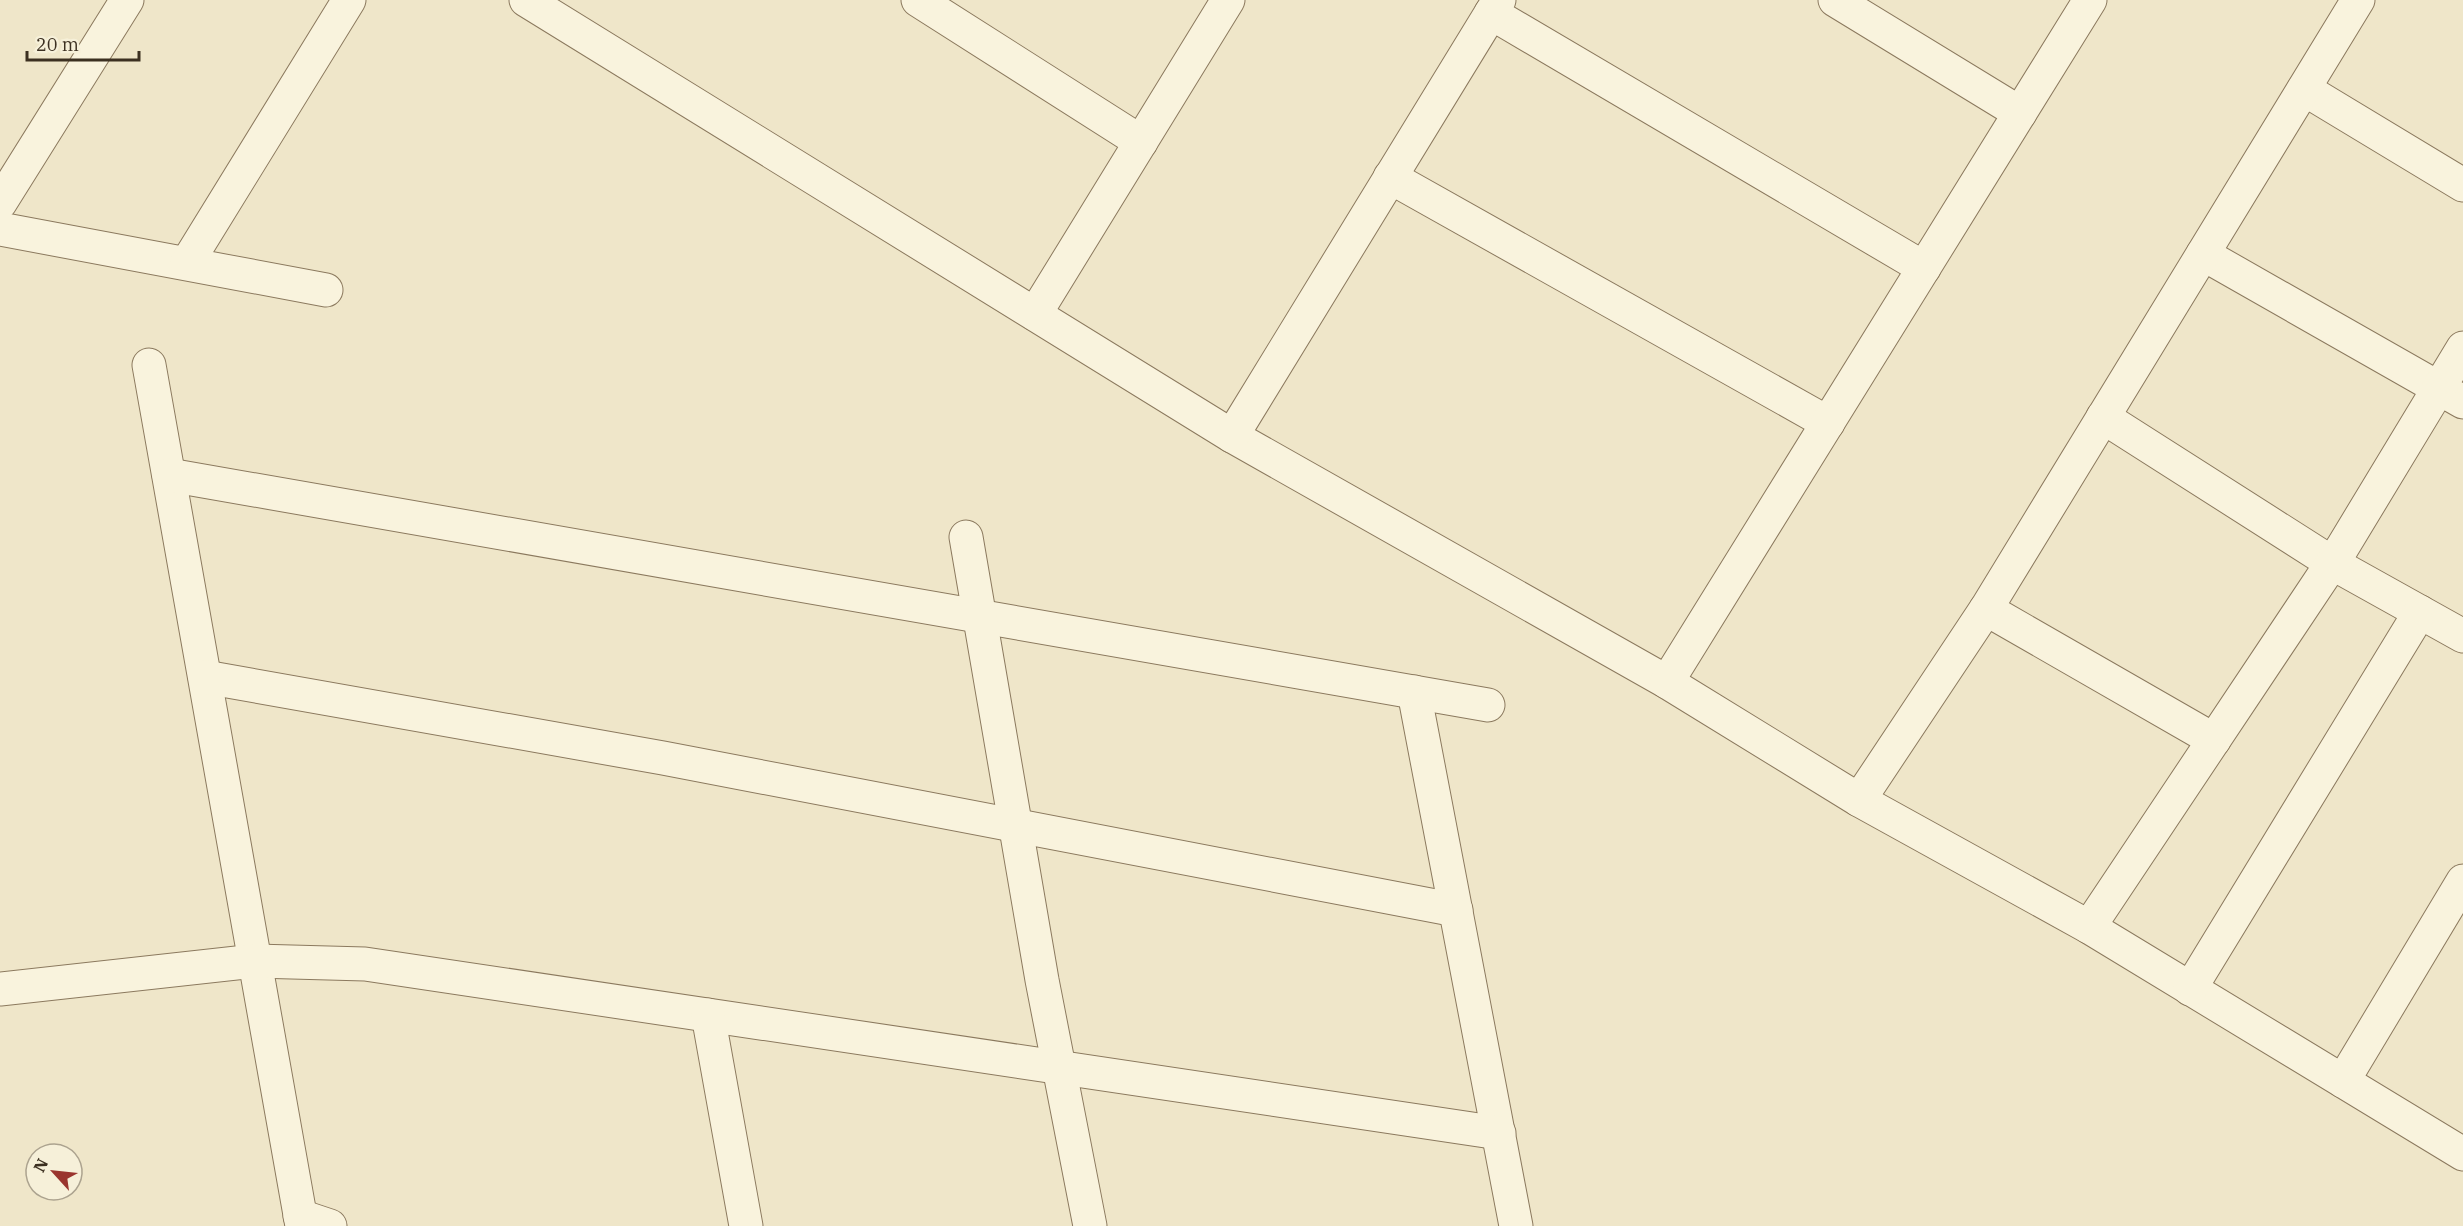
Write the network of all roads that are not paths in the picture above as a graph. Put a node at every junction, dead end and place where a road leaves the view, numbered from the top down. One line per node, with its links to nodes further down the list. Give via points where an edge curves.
1 (127, 0): 15 (street)
2 (349, 0): 18 (street)
3 (526, 0): 21 (street)
4 (918, 0): 12 (street)
5 (1228, 0): 12 (street)
6 (1835, 0): 11 (street)
7 (2090, 0): 11 (street)
8 (2358, 0): 10 (street)
9 (1495, 7): 13 (street); 19 (street)
10 (2304, 89): 14 (street); 17 (street)
11 (2020, 113): 19 (street)
12 (1141, 142): 21 (street)
13 (1390, 177): 26 (street); 27 (street)
14 (2463, 185)
15 (0, 203)
16 (0, 229): 18 (street)
17 (2203, 254): 24 (street); 25 (street)
18 (187, 263): 20 (street)
19 (1924, 268): 26 (street)
20 (326, 290)
21 (1035, 314): 27 (street)
22 (2463, 348): 24 (street)
23 (150, 365): 28 (street)
24 (2451, 395): 30 (street)
25 (2103, 417): 30 (street); 31 (street)
26 (1828, 423): 36 (street)
27 (1233, 436): 36 (street)
28 (169, 475): 33 (street); 35 (street)
29 (966, 537): 33 (street)
30 (2332, 563): 32 (street); 39 (street)
31 (1986, 609): 39 (street); 40 (street)
32 (2420, 612): 34 (street); 47 (street)
33 (980, 616): 37 (street); 41 (street)
34 (2463, 636)
35 (205, 677): 41 (street, via 663,758); 45 (street)
36 (1667, 682): 40 (street)
37 (1414, 692): 38 (street); 43 (street)
38 (1488, 705)
39 (2214, 740): 44 (street)
40 (1859, 800): 44 (street)
41 (1016, 826): 43 (street); 49 (street)
42 (2463, 881): 50 (street)
43 (1456, 910): 51 (street)
44 (2088, 927): 47 (street)
45 (255, 961): 46 (street); 48 (street, via 365,964); 53 (street)
46 (0, 988)
47 (2190, 989): 50 (street)
48 (708, 1015): 49 (street); 54 (street)
49 (1059, 1067): 51 (street); 55 (street)
50 (2343, 1081): 52 (street)
51 (1499, 1132): 56 (street)
52 (2463, 1154)
53 (311, 1223)
54 (746, 1226)
55 (1090, 1226)
56 (1516, 1226)

